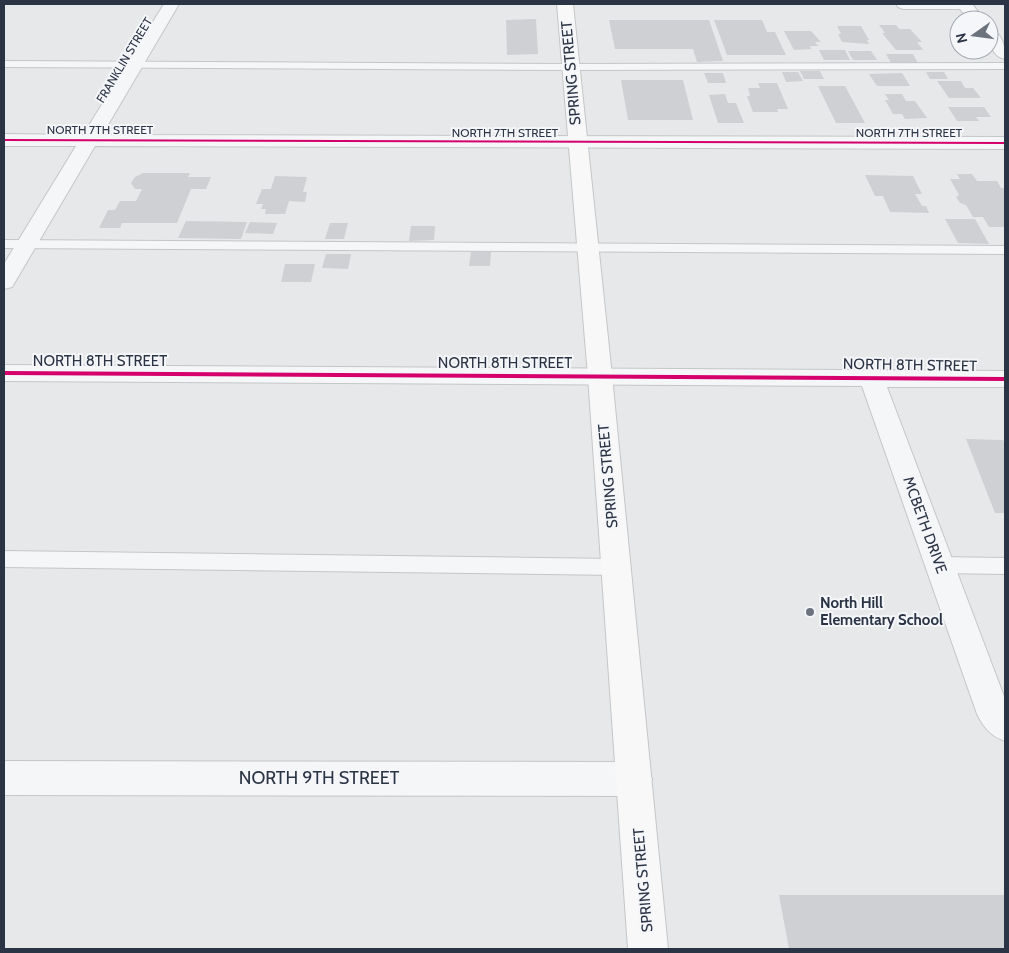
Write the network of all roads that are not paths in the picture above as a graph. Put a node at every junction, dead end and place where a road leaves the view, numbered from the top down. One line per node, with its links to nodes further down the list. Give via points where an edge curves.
1 (171, 4): 6 (street, FRANKLIN STREET)
2 (565, 4): 8 (main road, SPRING STREET)
3 (903, 4): 4 (street)
4 (964, 4)
5 (4, 64): 6 (lane)
6 (135, 64): 8 (lane); 10 (street, FRANKLIN STREET)
7 (1005, 66): 8 (lane)
8 (570, 67): 12 (main road, SPRING STREET)
9 (4, 140): 10 (street, NORTH 7TH STREET)
10 (89, 140): 12 (street, NORTH 7TH STREET); 14 (street, FRANKLIN STREET)
11 (1005, 143): 12 (street, NORTH 7TH STREET)
12 (577, 144): 15 (main road, SPRING STREET)
13 (4, 244): 14 (lane)
14 (27, 244): 15 (lane); 17 (street, FRANKLIN STREET)
15 (587, 247): 16 (lane); 19 (main road, SPRING STREET)
16 (1005, 250)
17 (4, 282)
18 (4, 373): 19 (street, NORTH 8TH STREET)
19 (600, 376): 20 (street, NORTH 8TH STREET); 25 (main road, SPRING STREET)
20 (871, 377): 21 (street, NORTH 8TH STREET); 23 (street, MCBETH DRIVE)
21 (1005, 379)
22 (4, 559): 25 (lane)
23 (938, 565): 24 (lane); 26 (street, MCBETH DRIVE, via 994,714)
24 (1005, 566)
25 (616, 567): 28 (main road, SPRING STREET)
26 (1005, 726)
27 (4, 778): 28 (street, NORTH 9TH STREET)
28 (634, 779): 29 (main road, SPRING STREET)
29 (648, 949)

